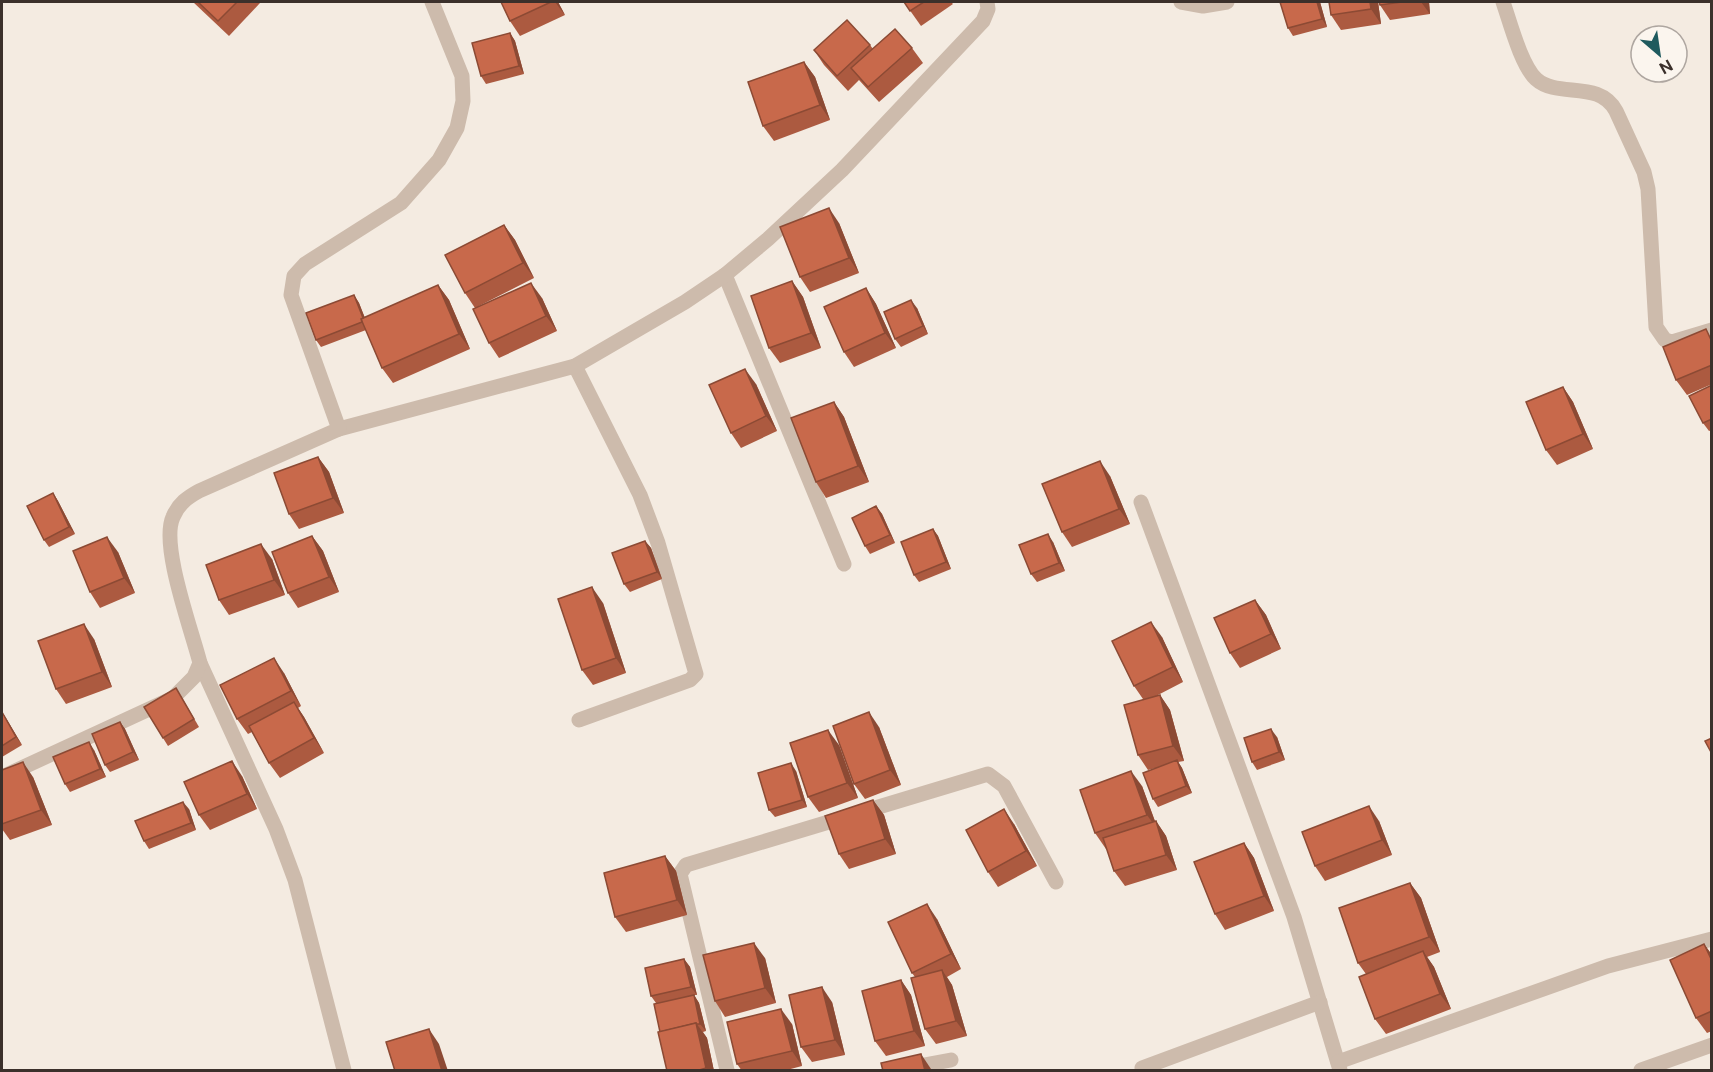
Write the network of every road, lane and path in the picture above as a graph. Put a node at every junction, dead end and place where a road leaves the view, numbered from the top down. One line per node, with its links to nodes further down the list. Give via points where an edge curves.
1 (432, 2): 9 (street, via 462,76 464,101 457,128 439,160 401,203 305,264 294,276 291,295)
2 (987, 2): 6 (street, via 983,21 842,170)
3 (1181, 2): 4 (street, via 1203,6)
4 (1227, 2)
5 (1503, 2): 7 (street, via 1536,79 1602,96 1616,111 1647,181 1656,327 1660,335 1672,342)
6 (726, 274): 8 (street); 11 (street)
7 (1712, 330)
8 (575, 366): 9 (street); 13 (street, via 640,495 696,674 690,680)
9 (339, 429): 12 (street, via 199,491 185,499 172,517 171,554)
10 (1140, 502): 17 (street, via 1294,917)
11 (844, 564)
12 (200, 663): 14 (street, via 194,677 173,698); 22 (street, via 276,829 295,880)
13 (579, 720)
14 (2, 777)
15 (1056, 882): 23 (street, via 1004,786 988,774 686,865 680,874)
16 (1712, 939): 20 (street, via 1608,966)
17 (1320, 1002): 20 (street); 21 (street)
18 (1712, 1045): 25 (street)
19 (951, 1060): 24 (street)
20 (1339, 1066)
21 (1142, 1068)
22 (344, 1071)
23 (727, 1071)
24 (897, 1071)
25 (1641, 1071)

